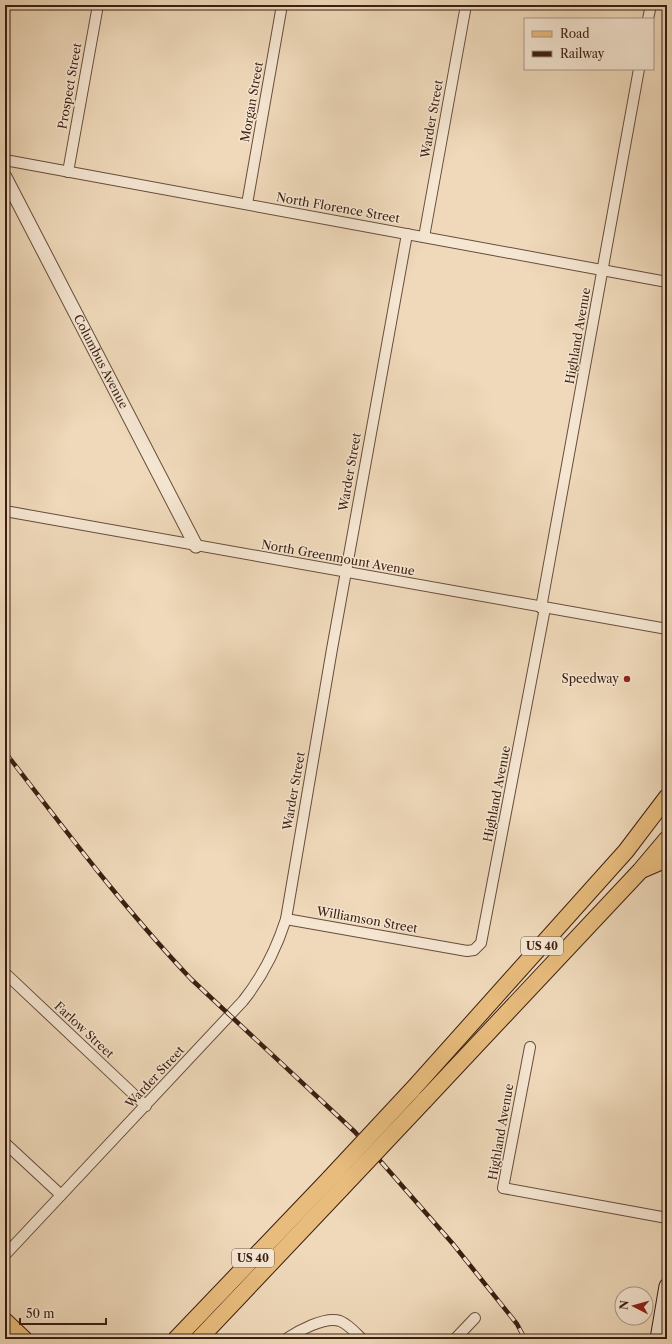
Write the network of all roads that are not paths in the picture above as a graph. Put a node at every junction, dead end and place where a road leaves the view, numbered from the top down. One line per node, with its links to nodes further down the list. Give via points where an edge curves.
1 (98, 5): 8 (street, Prospect Street)
2 (282, 5): 10 (street, Morgan Street)
3 (466, 5): 12 (street, Warder Street)
4 (651, 5): 5 (street)
5 (648, 18)
6 (639, 70): 13 (street, Highland Avenue)
7 (5, 160): 8 (street, North Florence Street)
8 (68, 172): 10 (street, North Florence Street)
9 (5, 177): 16 (street, Columbus Avenue)
10 (247, 204): 11 (street, North Florence Street)
11 (407, 234): 12 (street, North Florence Street); 17 (street, Warder Street)
12 (424, 237): 13 (street, North Florence Street)
13 (603, 270): 14 (street, North Florence Street); 18 (street, Highland Avenue)
14 (667, 282)
15 (5, 511): 16 (street, North Greenmount Avenue)
16 (196, 546): 17 (street, North Greenmount Avenue)
17 (345, 573): 18 (street, North Greenmount Avenue); 24 (street, Warder Street)
18 (543, 608): 19 (street, North Greenmount Avenue); 25 (street, Highland Avenue, via 481,943 474,950 467,951)
19 (667, 629)
20 (667, 797): 30 (main road, US 40, bridge, via 626,852 412,1090)
21 (667, 839): 23 (main road, US 40)
22 (667, 859): 23 (main road)
23 (640, 871): 30 (main road, US 40, bridge, via 424,1101)
24 (286, 919): 25 (street, Williamson Street); 28 (street, Warder Street, via 268,966 257,984)
25 (443, 947)
26 (5, 973): 28 (street, Farlow Street)
27 (530, 1048): 32 (street, Highland Avenue, via 503,1188)
28 (146, 1106): 31 (street, Warder Street)
29 (5, 1143): 31 (street)
30 (336, 1183): 38 (main road, US 40); 39 (main road, US 40)
31 (61, 1195): 33 (street, Warder Street)
32 (667, 1218)
33 (5, 1255)
34 (667, 1286): 43 (main road)
35 (475, 1318): 42 (street)
36 (5, 1321): 37 (main road)
37 (24, 1339)
38 (176, 1339)
39 (199, 1339)
40 (286, 1339): 41 (street, via 306,1328 334,1320 341,1322)
41 (362, 1339)
42 (455, 1339)
43 (658, 1339)

